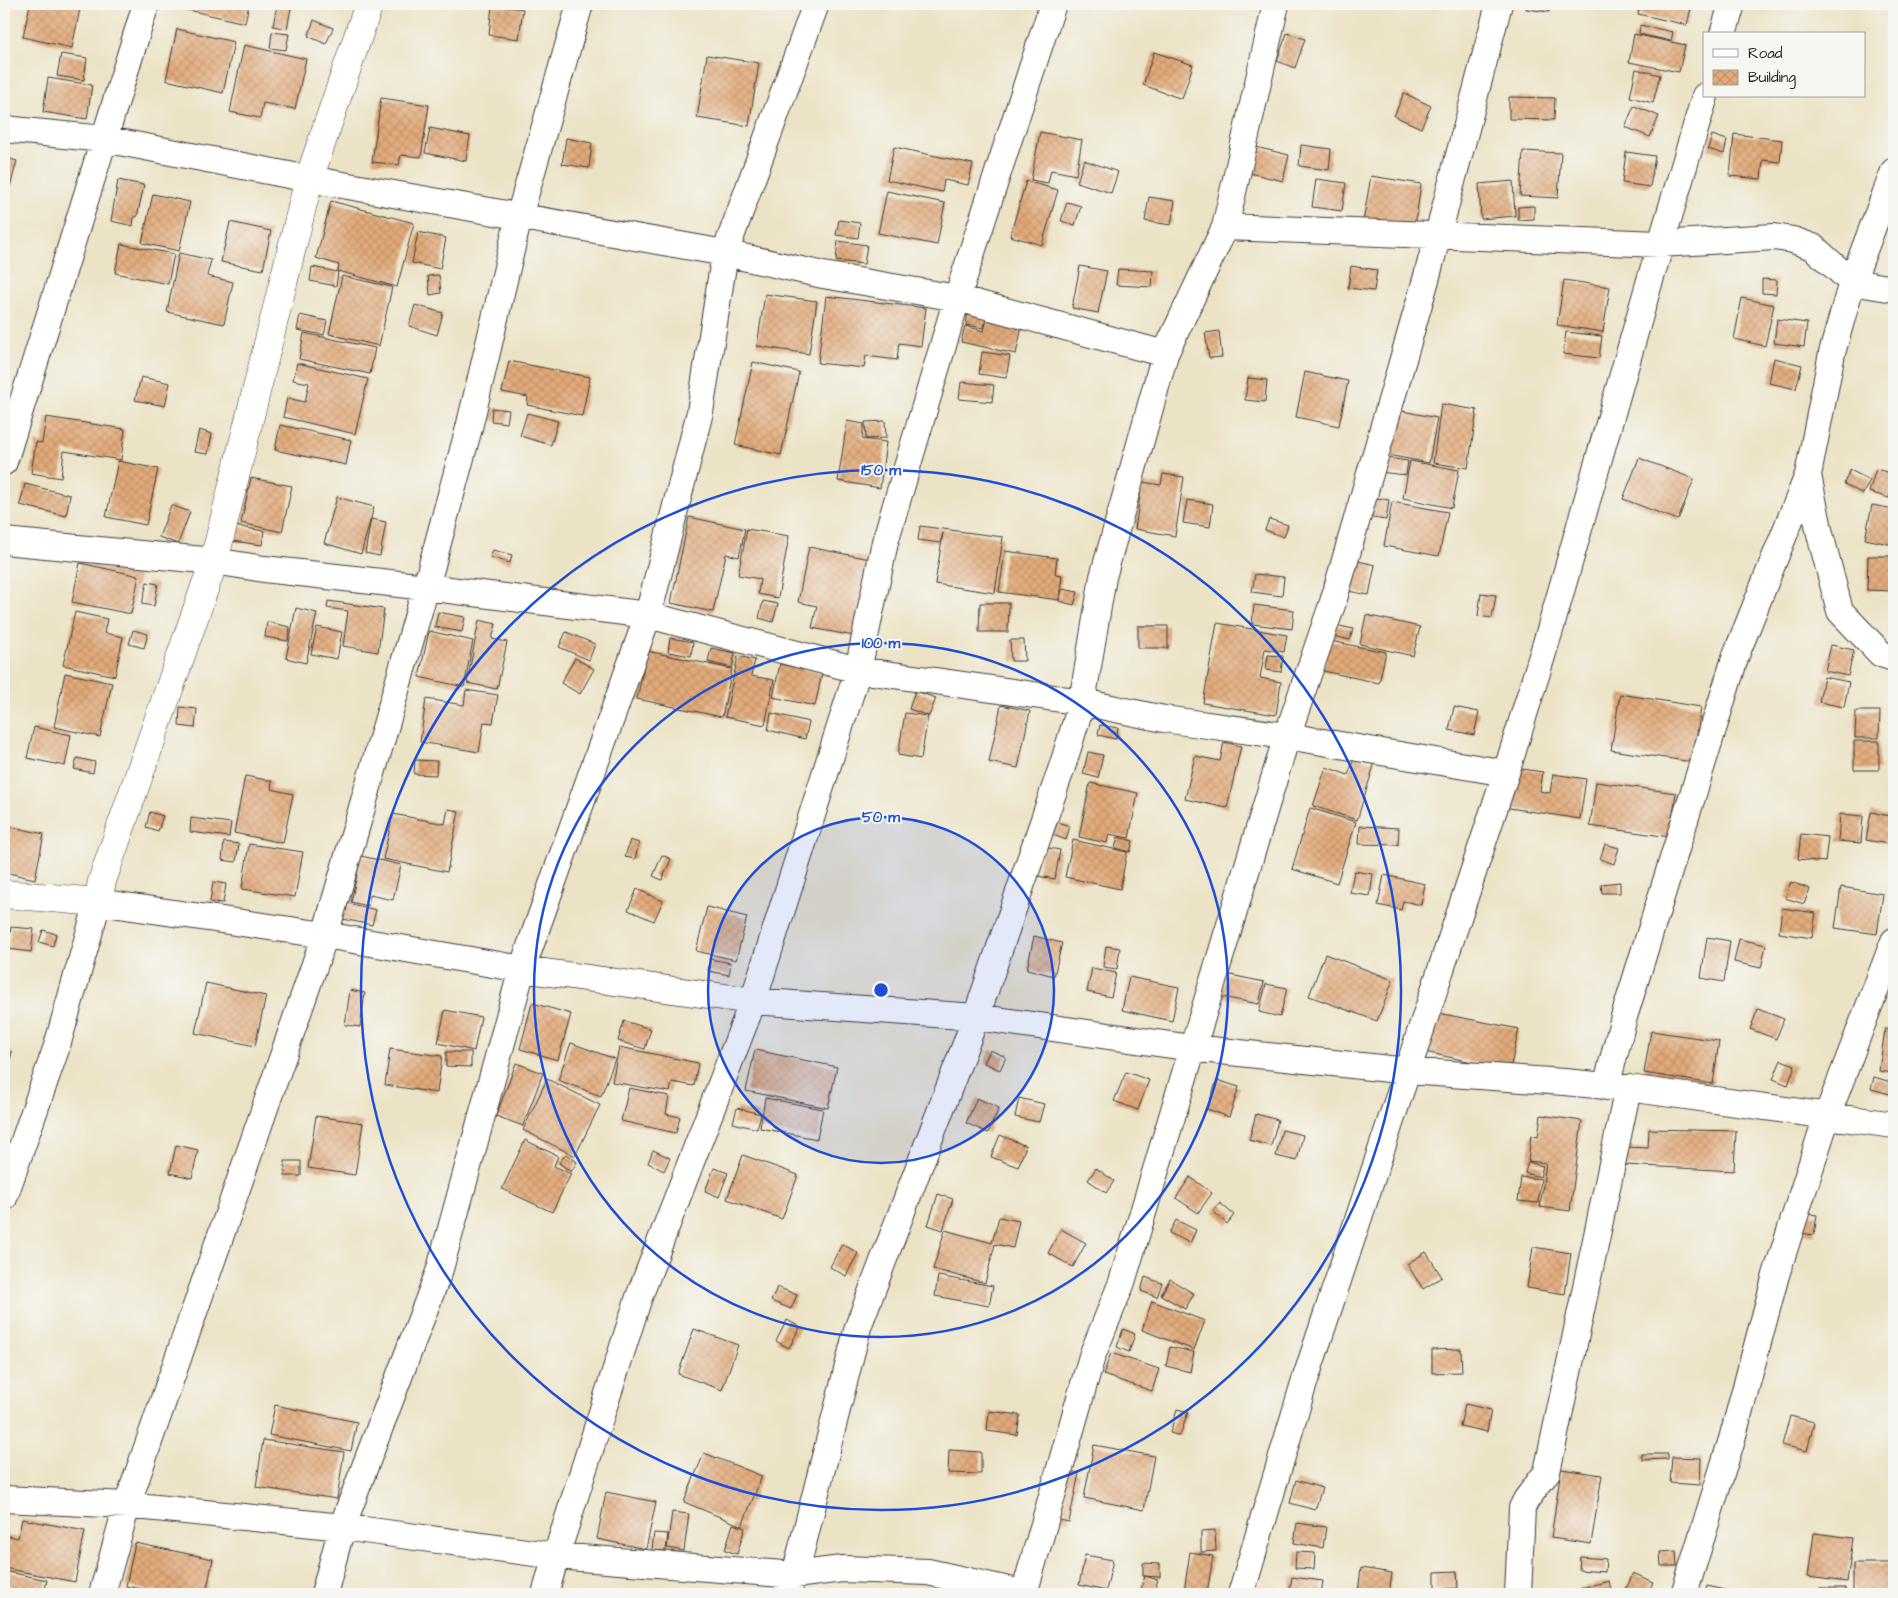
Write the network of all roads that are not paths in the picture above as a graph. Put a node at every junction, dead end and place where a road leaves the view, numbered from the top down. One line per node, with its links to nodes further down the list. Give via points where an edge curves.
1 (146, 4): 12 (street)
2 (370, 4): 14 (street)
3 (580, 4): 15 (street)
4 (816, 4): 19 (street)
5 (1053, 4): 22 (street)
6 (1276, 4): 16 (street)
7 (1499, 4): 17 (street)
8 (1732, 4): 9 (street)
9 (1724, 32)
10 (1704, 98): 18 (street)
11 (4, 129): 12 (street)
12 (104, 139): 14 (street); 24 (street)
13 (1894, 171): 20 (street)
14 (309, 179): 15 (street); 27 (street)
15 (519, 217): 19 (street); 28 (street, via 469,428)
16 (1225, 227): 17 (street); 23 (street)
17 (1438, 234): 18 (street); 33 (street, via 1333,602)
18 (1660, 244): 20 (street, via 1774,237 1793,240 1813,247); 34 (street)
19 (725, 253): 22 (street, via 832,277); 29 (street, via 700,412)
20 (1852, 282): 21 (street); 25 (street, via 1832,353)
21 (1894, 288)
22 (957, 298): 23 (street); 31 (street, via 885,542)
23 (1165, 354): 32 (street, via 1103,577)
24 (4, 462)
25 (1808, 475): 30 (street, via 1840,610 1881,654); 44 (street, via 1736,655 1624,1017)
26 (4, 541): 27 (street)
27 (214, 561): 28 (street); 36 (street, via 102,881)
28 (426, 587): 29 (street); 37 (street)
29 (648, 616): 31 (street); 39 (street)
30 (1894, 658)
31 (858, 670): 32 (street); 40 (street)
32 (1082, 702): 33 (street); 41 (street)
33 (1287, 736): 34 (street); 42 (street)
34 (1506, 773): 43 (street)
35 (4, 894): 36 (street)
36 (98, 902): 37 (street); 47 (street, via 57,1046)
37 (325, 935): 39 (street); 49 (street)
38 (1894, 941): 45 (street)
39 (522, 969): 40 (street); 50 (street, via 440,1269)
40 (753, 1001): 41 (street); 51 (street, via 639,1297)
41 (976, 1017): 42 (street); 52 (street, via 858,1327)
42 (1192, 1048): 43 (street); 56 (street, via 1122,1282 1092,1356)
43 (1408, 1071): 44 (street); 57 (street, via 1304,1383)
44 (1617, 1088): 45 (street); 58 (street, via 1547,1472 1522,1508)
45 (1827, 1116): 46 (street); 59 (street, via 1776,1275 1732,1439)
46 (1894, 1125)
47 (4, 1198)
48 (4, 1500): 49 (street)
49 (127, 1505): 50 (street); 53 (street)
50 (342, 1527): 51 (street); 54 (street)
51 (556, 1556): 52 (street); 55 (street)
52 (791, 1585): 56 (street, via 842,1569 928,1572)
53 (102, 1594)
54 (324, 1594)
55 (546, 1594)
56 (1025, 1594)
57 (1241, 1594)
58 (1518, 1594)
59 (1684, 1594)

